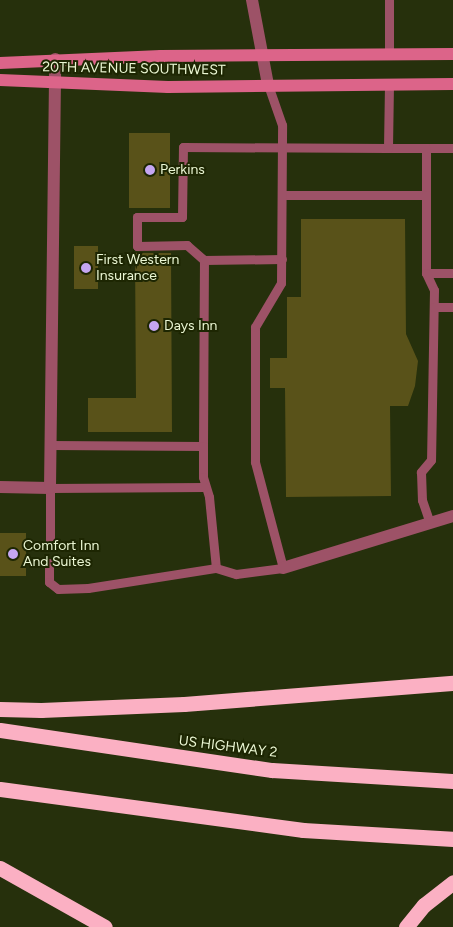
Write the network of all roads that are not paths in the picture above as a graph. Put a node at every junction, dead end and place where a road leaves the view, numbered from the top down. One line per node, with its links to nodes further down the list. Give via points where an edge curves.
1 (252, 0): 3 (street)
2 (389, 0): 4 (lane)
3 (261, 54): 4 (street, 20TH AVENUE SOUTHWEST); 6 (street, 20TH AVENUE SOUTHWEST); 12 (street)
4 (389, 54): 5 (street, 20TH AVENUE SOUTHWEST)
5 (453, 54)
6 (55, 59): 7 (street, 20TH AVENUE SOUTHWEST); 9 (street)
7 (0, 63)
8 (0, 80): 9 (street, 20TH AVENUE SOUTHWEST)
9 (56, 82): 12 (street, 20TH AVENUE SOUTHWEST, via 168,87); 25 (street)
10 (389, 84): 11 (street, 20TH AVENUE SOUTHWEST); 12 (street, 20TH AVENUE SOUTHWEST); 14 (lane)
11 (453, 84)
12 (268, 85): 13 (lane, via 282,125)
13 (282, 148): 14 (lane); 17 (lane); 20 (lane, via 183,147 182,217 137,217 137,246 187,245)
14 (388, 148): 15 (lane)
15 (426, 148): 16 (lane); 18 (lane)
16 (453, 148)
17 (283, 195): 18 (lane); 19 (lane)
18 (426, 195): 21 (lane)
19 (282, 259): 20 (lane); 35 (lane, via 282,283 255,327 255,462)
20 (204, 260): 26 (lane)
21 (426, 273): 22 (lane); 23 (lane, via 434,290)
22 (453, 273)
23 (434, 307): 24 (lane); 31 (lane, via 431,460 421,472 422,500)
24 (453, 307)
25 (51, 445): 26 (lane); 28 (street)
26 (203, 446): 29 (lane)
27 (0, 487): 28 (street)
28 (50, 488): 29 (lane); 32 (lane)
29 (205, 488): 34 (lane, via 209,497)
30 (453, 516): 31 (street)
31 (430, 523): 35 (street)
32 (50, 542)
33 (49, 563): 34 (lane, via 49,582 58,589 88,588)
34 (216, 568): 35 (lane, via 236,574)
35 (283, 568)
36 (453, 683): 37 (highway, via 184,704)
37 (0, 709)
38 (0, 730): 39 (highway, US HIGHWAY 2, via 272,770)
39 (453, 781)
40 (0, 789): 41 (highway, via 303,830)
41 (453, 839)
42 (0, 868): 44 (highway)
43 (453, 882): 45 (highway, via 424,905)
44 (105, 927)
45 (406, 927)

